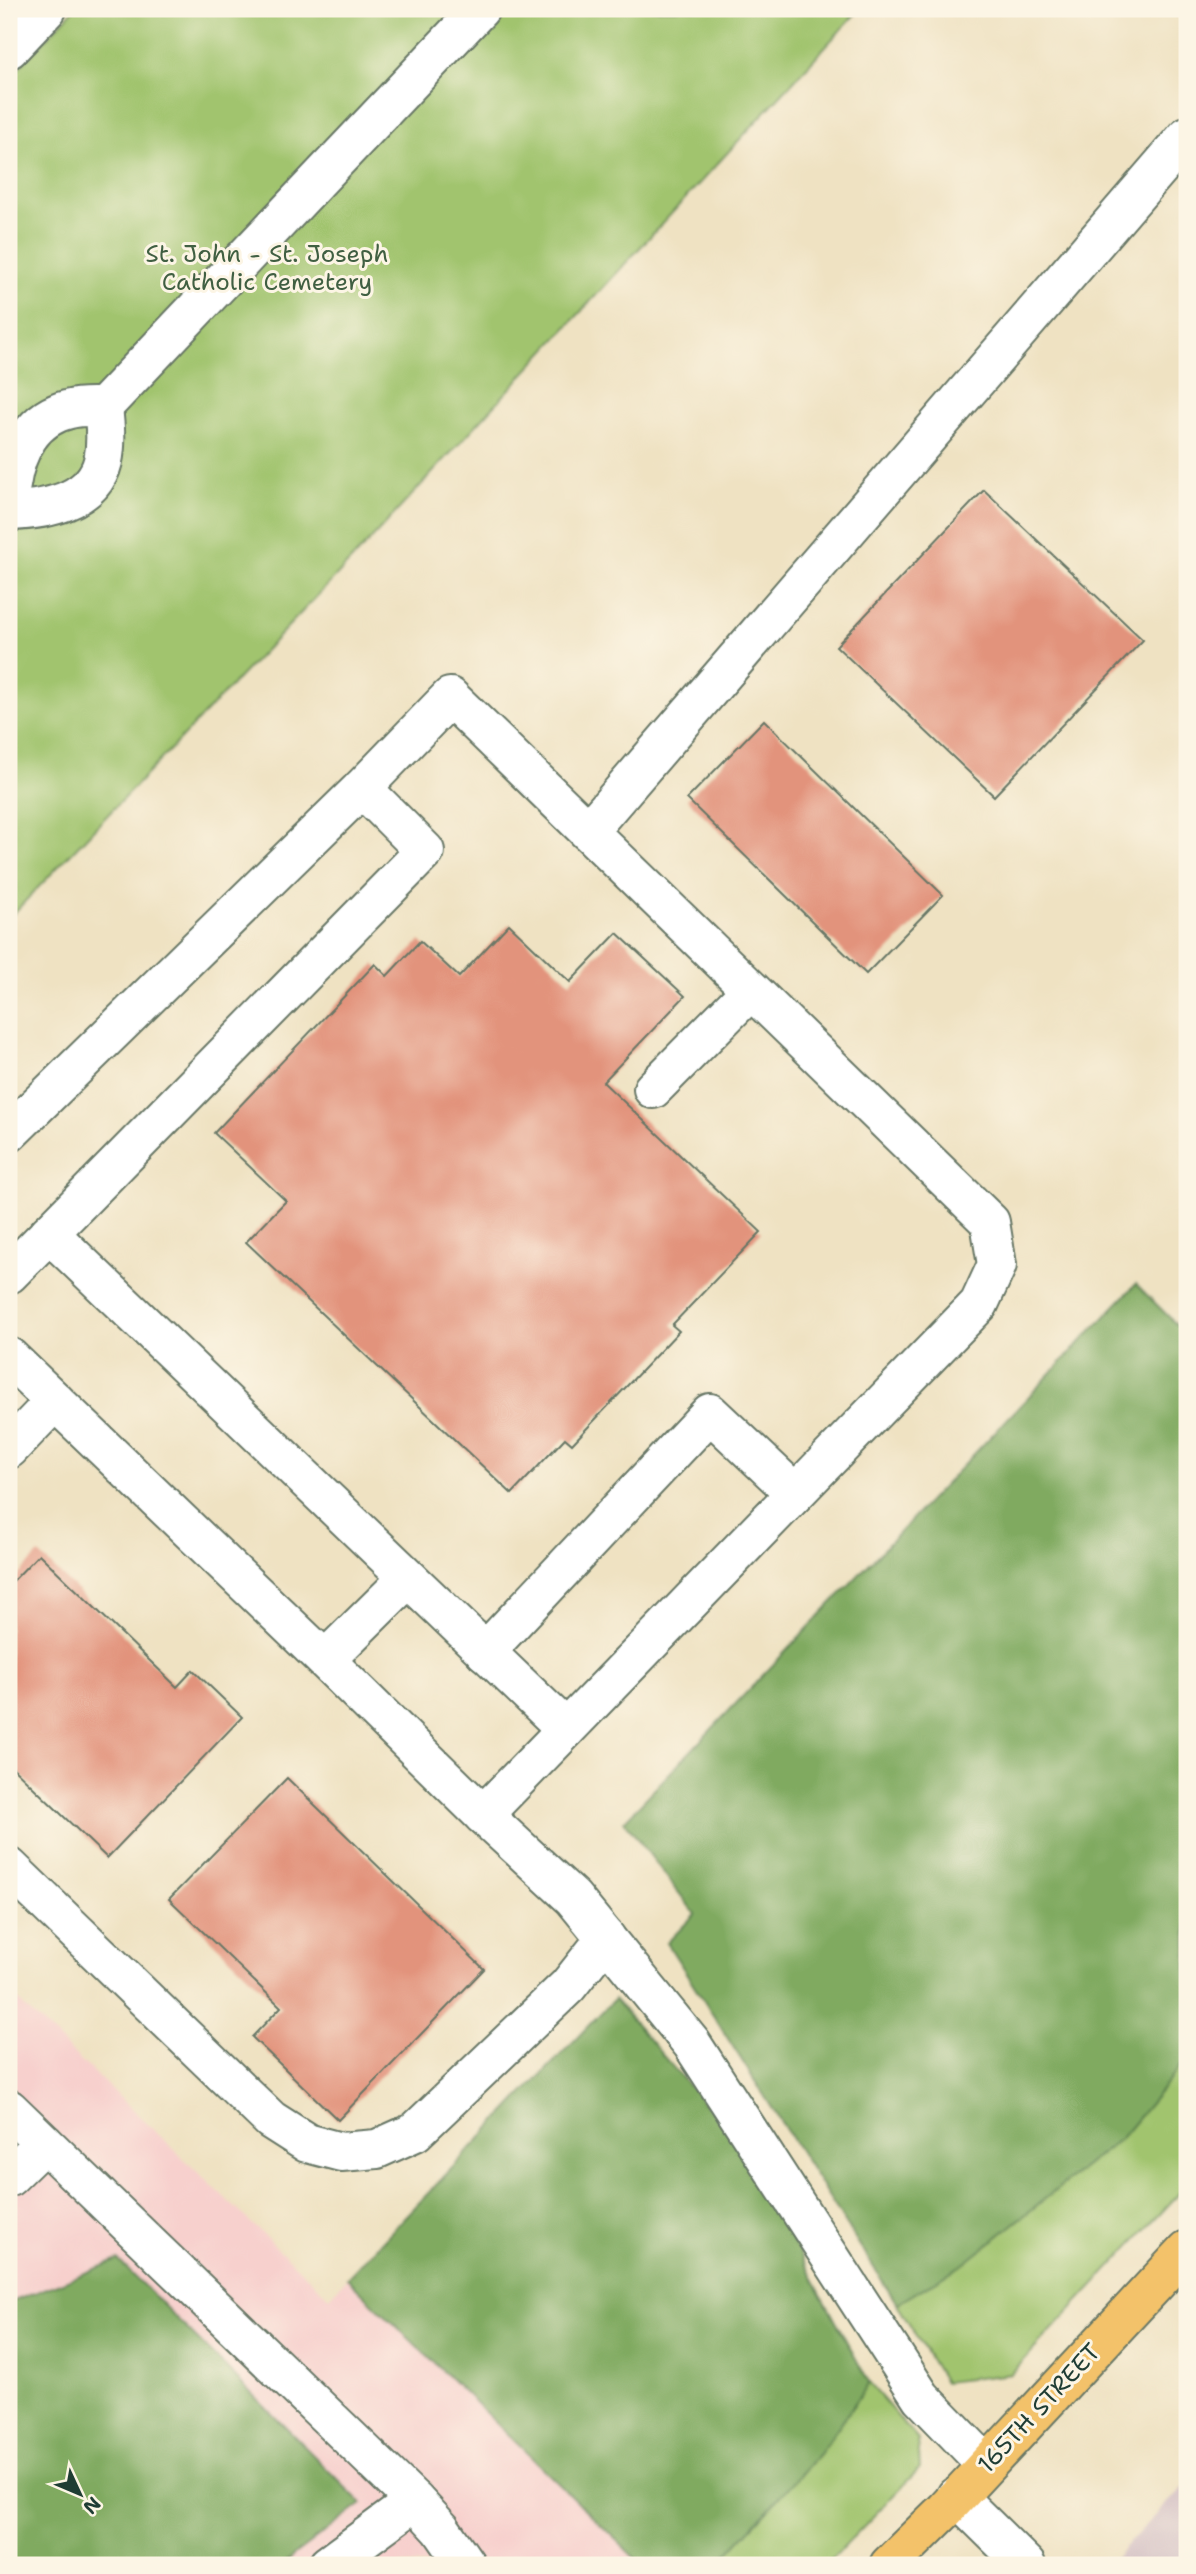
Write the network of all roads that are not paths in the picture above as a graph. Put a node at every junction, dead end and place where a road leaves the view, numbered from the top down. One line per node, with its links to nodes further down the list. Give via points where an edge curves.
1 (47, 9): 3 (street)
2 (480, 9): 5 (street)
3 (9, 49)
4 (1187, 136): 8 (street)
5 (103, 407): 6 (street, via 72,408 51,415 30,432 18,455); 6 (street, via 103,463 90,486 64,502 38,510)
6 (9, 511)
7 (362, 788): 8 (street, via 450,697); 11 (street); 12 (street, via 425,851)
8 (587, 831): 9 (street)
9 (751, 990): 10 (street); 17 (street, via 990,1222 997,1265 979,1304)
10 (653, 1089)
11 (9, 1133)
12 (49, 1233): 13 (street); 18 (street)
13 (9, 1274)
14 (9, 1357): 15 (street)
15 (55, 1401): 16 (street); 20 (street)
16 (9, 1448)
17 (795, 1493): 19 (street, via 710,1413); 21 (street)
18 (408, 1578): 19 (street); 20 (street)
19 (485, 1652): 21 (street)
20 (325, 1660): 22 (street)
21 (566, 1729): 22 (street)
22 (483, 1815): 24 (street, via 573,1898)
23 (9, 1867): 24 (street, via 271,2120 307,2143 341,2152 377,2149 415,2132 568,1986)
24 (606, 1938): 29 (street, via 692,2044 921,2397)
25 (9, 2109): 26 (street)
26 (44, 2143): 27 (street); 31 (street)
27 (9, 2177)
28 (1187, 2250): 29 (main road, 165TH STREET)
29 (986, 2465): 30 (main road, 165TH STREET)
30 (956, 2497): 34 (main road, 165TH STREET); 35 (street)
31 (415, 2501): 32 (street); 33 (street)
32 (328, 2565)
33 (466, 2565)
34 (889, 2565)
35 (1026, 2565)

